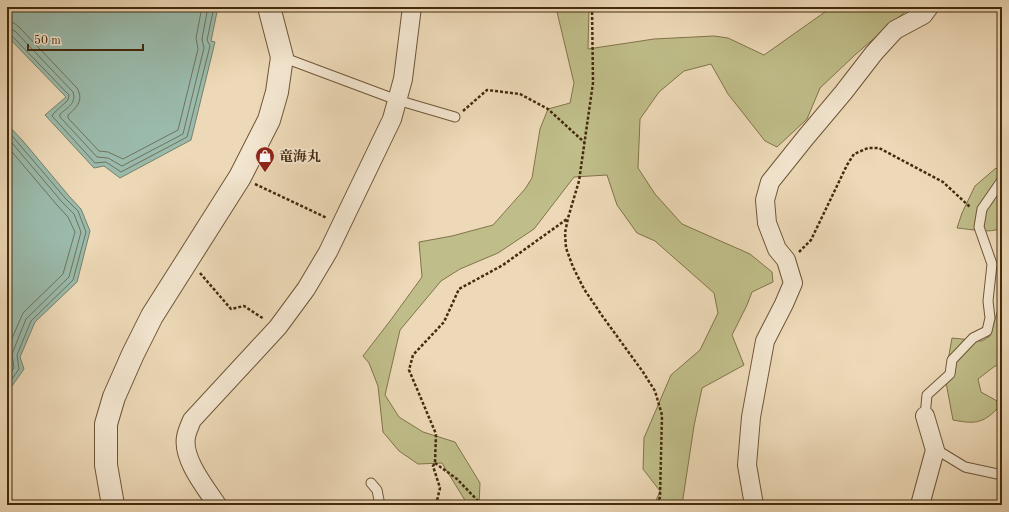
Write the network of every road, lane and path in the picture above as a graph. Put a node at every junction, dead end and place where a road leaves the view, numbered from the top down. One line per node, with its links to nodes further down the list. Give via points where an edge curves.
1 (269, 7): 5 (street)
2 (412, 7): 6 (street, via 403,79)
3 (592, 7): 8 (path, via 593,83)
4 (929, 7): 15 (street, via 923,15 895,30 874,53 770,182 765,200 767,223 777,250)
5 (282, 57): 6 (lane); 9 (street, via 277,92 269,120)
6 (397, 100): 7 (lane); 13 (street, via 392,119)
7 (455, 117): 8 (path, via 488,90 520,94 548,109)
8 (585, 142): 12 (path, via 579,181)
9 (240, 178): 13 (path); 14 (street)
10 (1002, 180): 11 (lane)
11 (980, 215): 15 (path, via 943,182 879,148 868,148 854,154 847,165 811,240 802,250); 17 (lane, via 979,227 992,264 988,301 990,318 987,331 973,338 952,360 950,374 927,395)
12 (568, 218): 19 (path, via 503,265 459,289 444,322 413,355 409,370 436,434); 27 (path, via 566,248 584,289 655,391 662,415 660,497)
13 (342, 224): 16 (street, via 306,289)
14 (188, 260): 16 (path, via 231,309 244,306); 22 (street, via 152,316 114,397 106,424 106,465)
15 (786, 260): 28 (street, via 793,283 765,341 751,417 747,465)
16 (278, 327): 23 (street, via 192,420 186,438 187,456)
17 (925, 416): 18 (street)
18 (935, 450): 20 (lane, via 965,467); 29 (street)
19 (435, 463): 25 (path, via 433,466 440,488); 26 (path, via 457,479 480,503)
20 (1002, 475)
21 (371, 483): 24 (lane, via 377,490)
22 (113, 505)
23 (217, 505)
24 (380, 505)
25 (436, 505)
26 (492, 505)
27 (657, 505)
28 (754, 505)
29 (920, 505)

